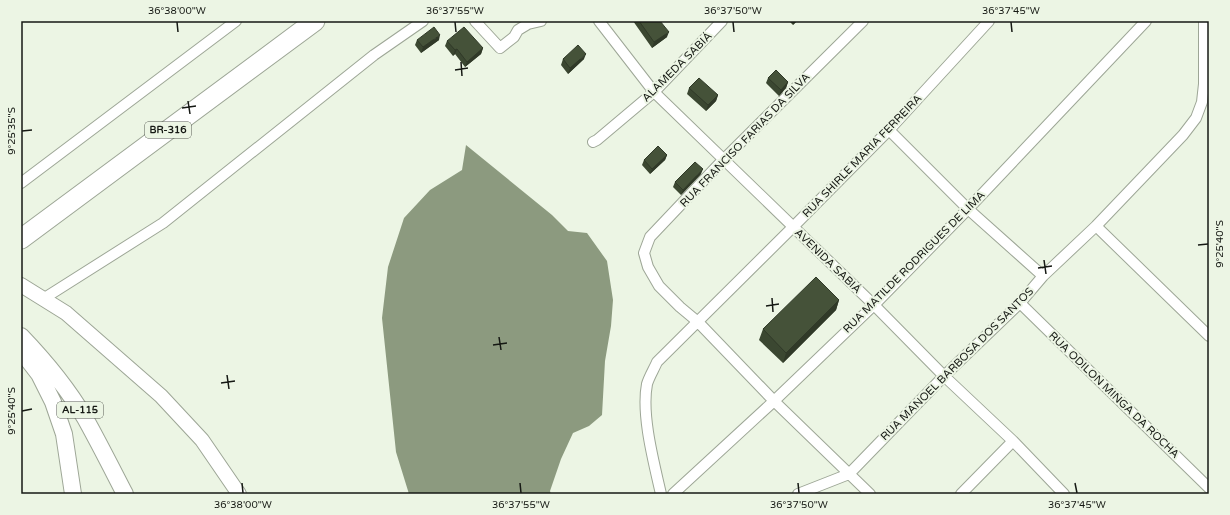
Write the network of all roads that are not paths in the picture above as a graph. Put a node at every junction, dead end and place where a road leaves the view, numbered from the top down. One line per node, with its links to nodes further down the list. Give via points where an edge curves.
1 (236, 21): 16 (street)
2 (315, 21): 20 (highway, BR-316)
3 (423, 21): 23 (street, via 374,55 163,223)
4 (475, 21): 5 (street, via 500,48 514,37 518,30)
5 (541, 21)
6 (599, 21): 12 (street, AVENIDA SABIÁ)
7 (722, 21): 12 (street, ALAMEDA SABIÁ)
8 (863, 21): 15 (street, RUA FRANCISO FARIAS DA SILVA)
9 (989, 21): 13 (street, RUA SHIRLE MARIA FERREIRA)
10 (1146, 21): 17 (street, RUA MATILDE RODRIGUES DE LIMA)
11 (1204, 21): 18 (street, RUA MANOEL BARBOSA DOS SANTOS, via 1204,84 1202,102 1196,118 1183,135)
12 (654, 92): 14 (street, ALAMEDA SABIÁ); 15 (street, AVENIDA SABIÁ)
13 (889, 130): 17 (street); 19 (street, RUA SHIRLE MARIA FERREIRA)
14 (593, 142)
15 (723, 160): 19 (street, AVENIDA SABIÁ); 26 (street, RUA FRANCISO FARIAS DA SILVA, via 650,237 644,253 648,267 659,286)
16 (21, 183)
17 (968, 209): 21 (street); 25 (street, RUA MATILDE RODRIGUES DE LIMA)
18 (1096, 226): 21 (street, RUA MANOEL BARBOSA DOS SANTOS); 28 (street)
19 (794, 227): 25 (street, AVENIDA SABIÁ); 26 (street, RUA SHIRLE MARIA FERREIRA)
20 (21, 239)
21 (1043, 276): 24 (street, RUA MANOEL BARBOSA DOS SANTOS)
22 (21, 285): 23 (street)
23 (43, 299): 37 (street, via 66,313 161,396 202,440)
24 (1020, 303): 30 (street, RUA MANOEL BARBOSA DOS SANTOS); 34 (street, RUA ODILON MINGA DA ROCHA)
25 (874, 305): 30 (street, AVENIDA SABIÁ); 31 (street, RUA MATILDE RODRIGUES DE LIMA)
26 (698, 322): 31 (street); 38 (street, RUA SHIRLE MARIA FERREIRA, via 657,362 648,384 646,406 650,448)
27 (21, 336): 36 (main road, AL-115, via 85,418)
28 (1209, 336)
29 (21, 351): 35 (main road, via 39,374 53,402 64,434)
30 (944, 376): 32 (street, AVENIDA SABIÁ); 33 (street, RUA MANOEL BARBOSA DOS SANTOS)
31 (774, 401): 33 (street); 39 (street, RUA MATILDE RODRIGUES DE LIMA)
32 (1013, 441): 42 (street); 43 (street, AVENIDA SABIÁ)
33 (849, 474): 40 (street); 41 (street)
34 (1209, 488)
35 (73, 494)
36 (125, 494)
37 (239, 494)
38 (661, 494)
39 (673, 494)
40 (798, 494)
41 (870, 494)
42 (961, 494)
43 (1064, 494)

